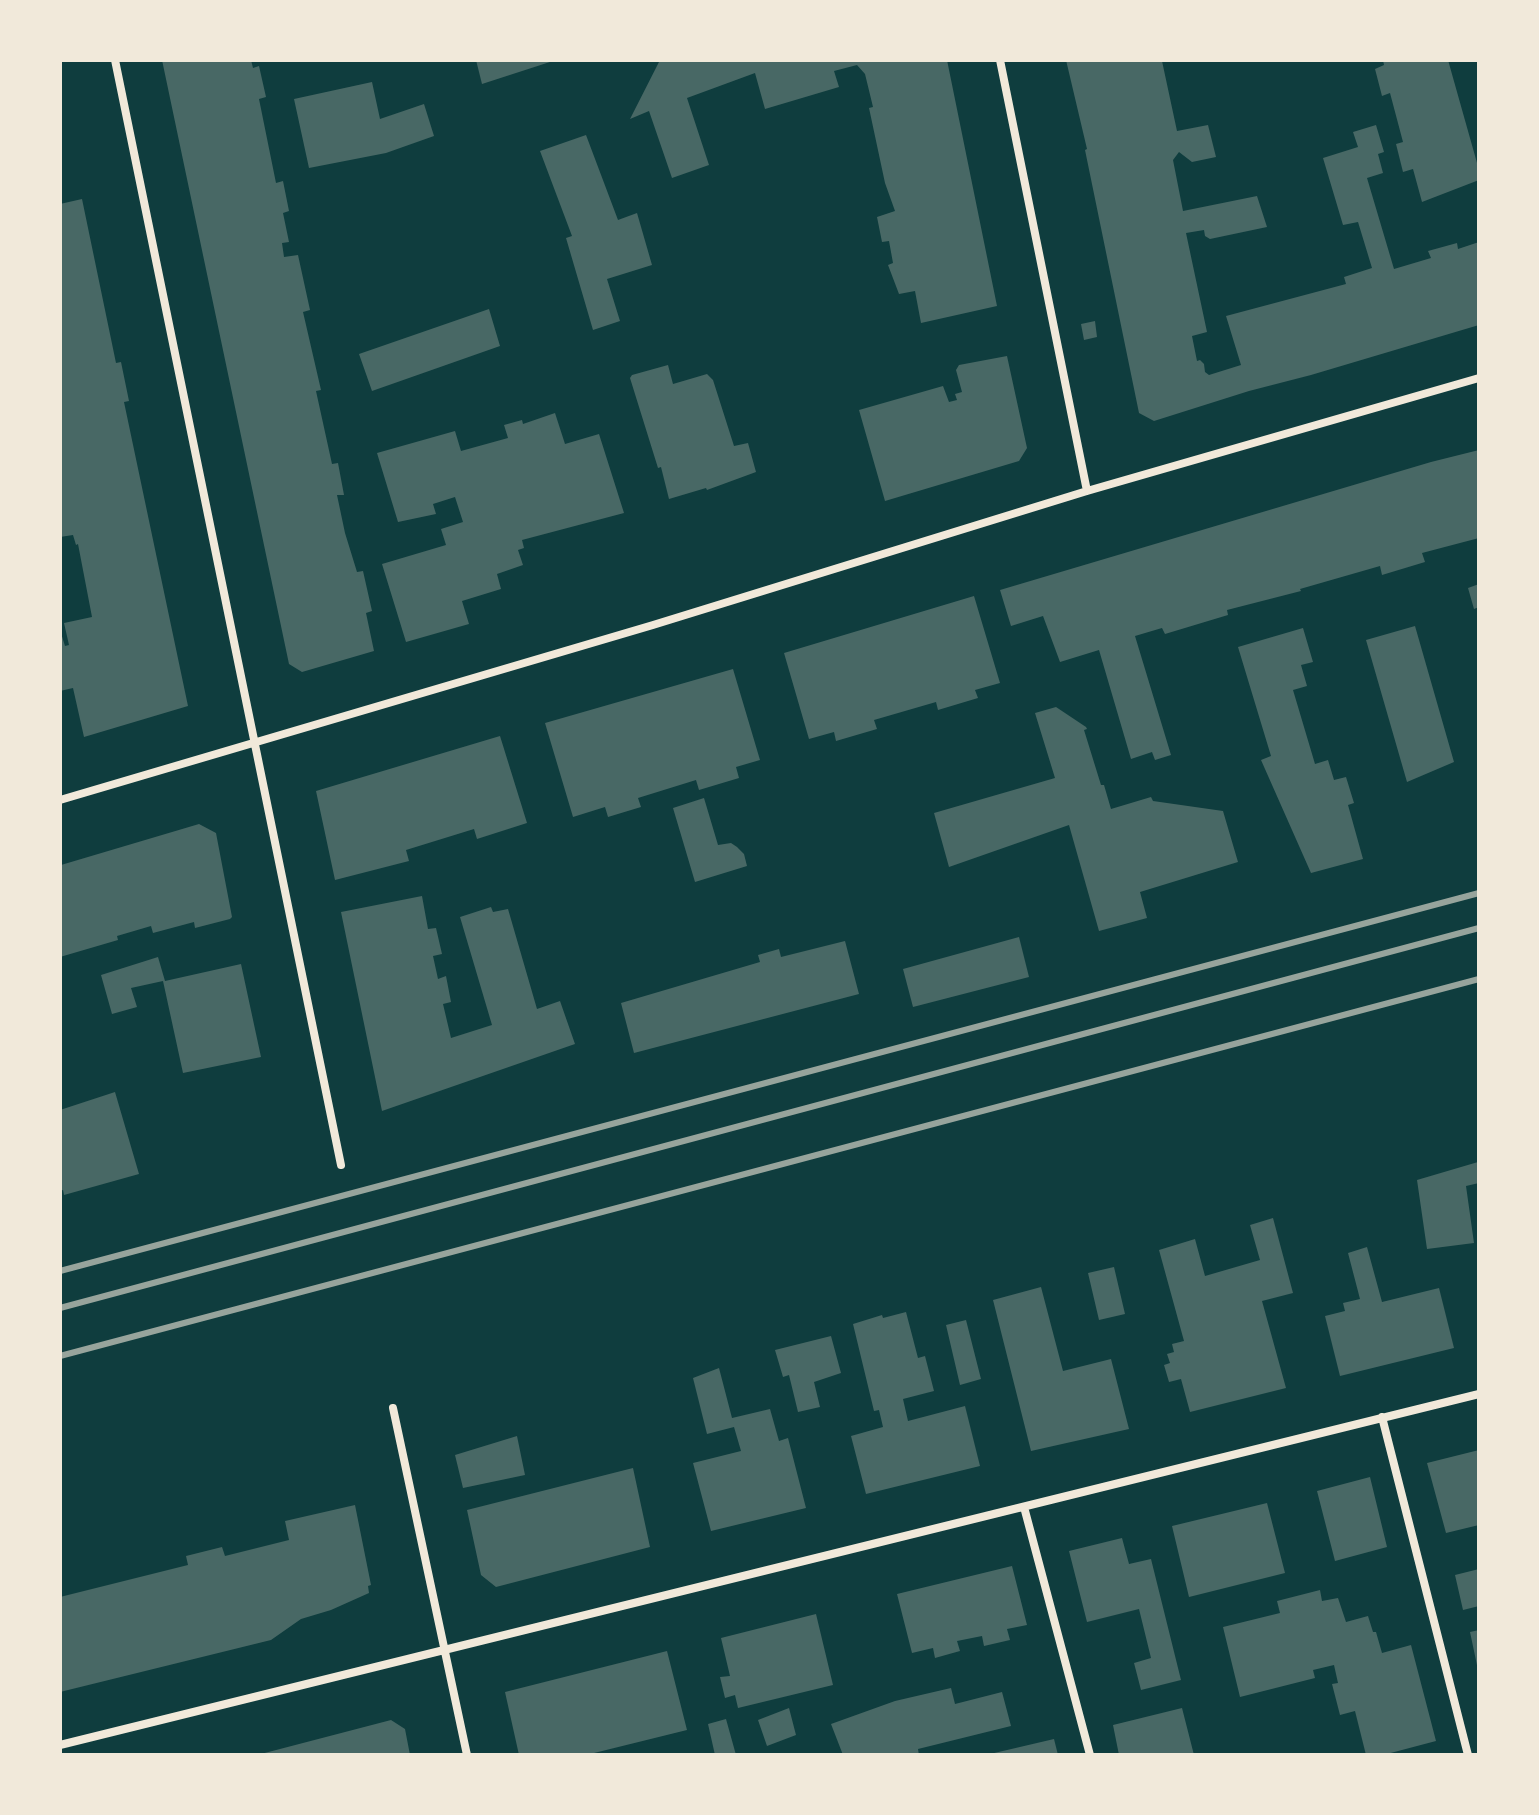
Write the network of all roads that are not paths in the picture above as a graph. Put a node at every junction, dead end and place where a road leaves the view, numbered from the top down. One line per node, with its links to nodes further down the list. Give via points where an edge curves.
1 (115, 60): 5 (street)
2 (1000, 60): 4 (street)
3 (1479, 378): 4 (street)
4 (1087, 491): 5 (street)
5 (254, 745): 6 (street); 7 (street)
6 (60, 800)
7 (341, 1165)
8 (1479, 1394): 10 (street)
9 (393, 1408): 12 (street)
10 (1382, 1417): 11 (street); 16 (street)
11 (1024, 1507): 12 (street); 15 (street)
12 (445, 1651): 13 (street); 14 (street)
13 (60, 1745)
14 (467, 1755)
15 (1090, 1755)
16 (1468, 1755)

